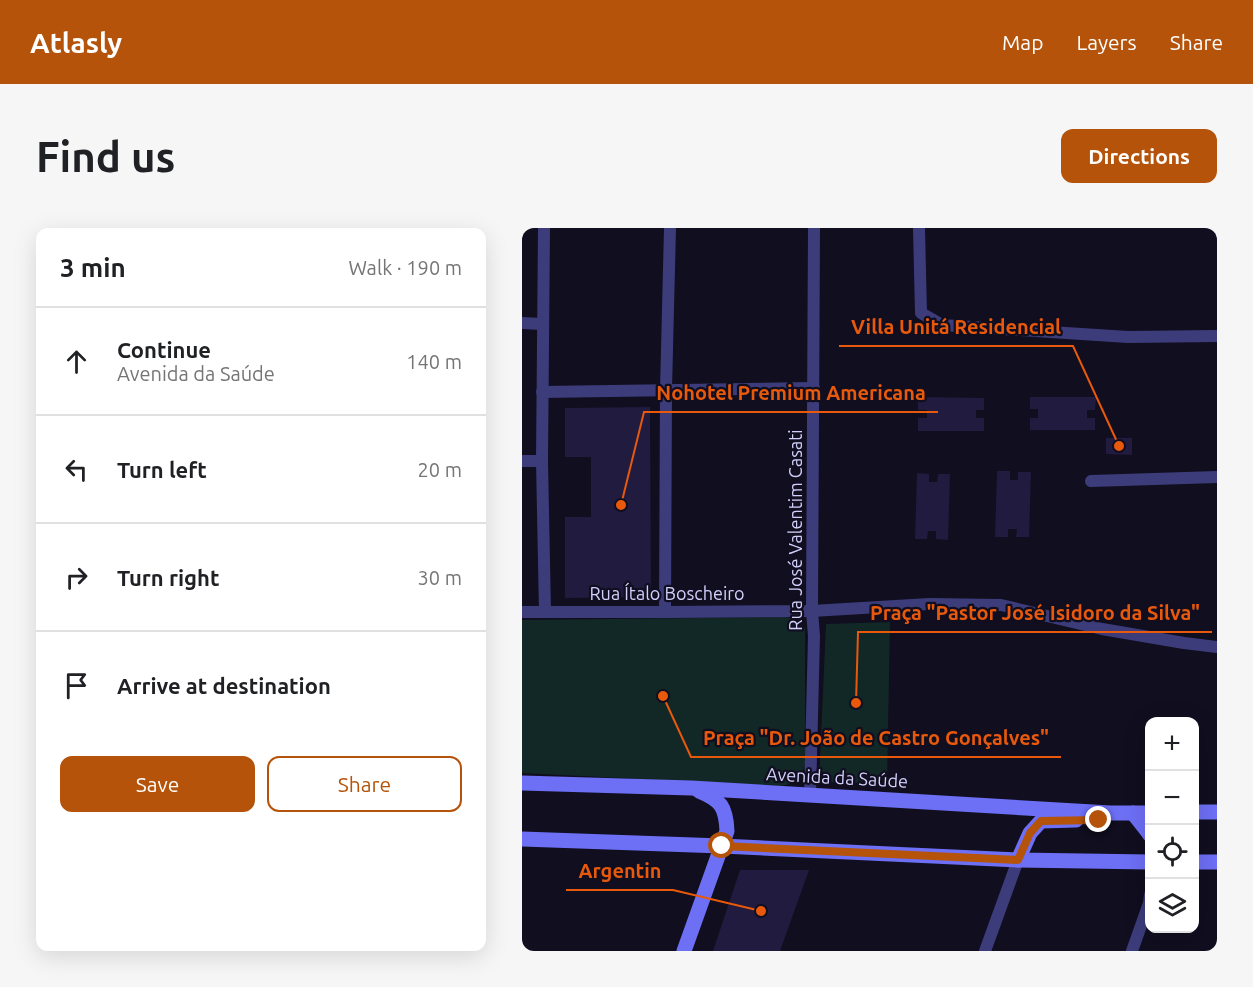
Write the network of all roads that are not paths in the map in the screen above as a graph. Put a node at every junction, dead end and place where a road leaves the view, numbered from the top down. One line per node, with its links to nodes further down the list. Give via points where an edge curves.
1 (544, 228): 6 (street)
2 (670, 228): 9 (street)
3 (814, 228): 8 (street, Rua José Valentim Casati)
4 (919, 228): 7 (street, via 921,313 942,325 1128,337)
5 (522, 323): 6 (street)
6 (542, 324): 10 (street)
7 (1217, 336)
8 (814, 388): 9 (street); 15 (street, Rua José Valentim Casati)
9 (666, 390): 10 (street); 18 (street)
10 (542, 392): 12 (street)
11 (522, 461): 12 (street)
12 (542, 461): 17 (street)
13 (1217, 477): 14 (street)
14 (1091, 482)
15 (812, 610): 18 (street, Rua Ítalo Boscheiro); 19 (street, Rua Ítalo Boscheiro, via 1002,605 1102,629); 22 (street, Rua José Valentim Casati)
16 (522, 612): 17 (street, Rua Ítalo Boscheiro)
17 (545, 612): 18 (street, Rua Ítalo Boscheiro)
18 (665, 612)
19 (1217, 647)
20 (522, 783): 21 (main road, Avenida da Saúde)
21 (691, 788): 22 (main road, Avenida da Saúde); 30 (main road, via 713,797 725,811)
22 (810, 796): 25 (main road, Avenida da Saúde)
23 (1199, 812): 24 (main road)
24 (1217, 812)
25 (1110, 813): 26 (main road, Avenida da Saúde); 31 (main road, via 1099,820 1041,821 1030,833)
26 (1133, 813): 27 (main road, Avenida da Saúde); 28 (main road)
27 (1145, 813)
28 (1145, 828)
29 (522, 839): 30 (main road)
30 (722, 846): 31 (main road); 36 (main road)
31 (1018, 860): 32 (main road); 37 (street)
32 (1145, 862)
33 (1199, 862): 34 (main road)
34 (1217, 862)
35 (1145, 914): 38 (street)
36 (684, 951)
37 (985, 951)
38 (1132, 951)

